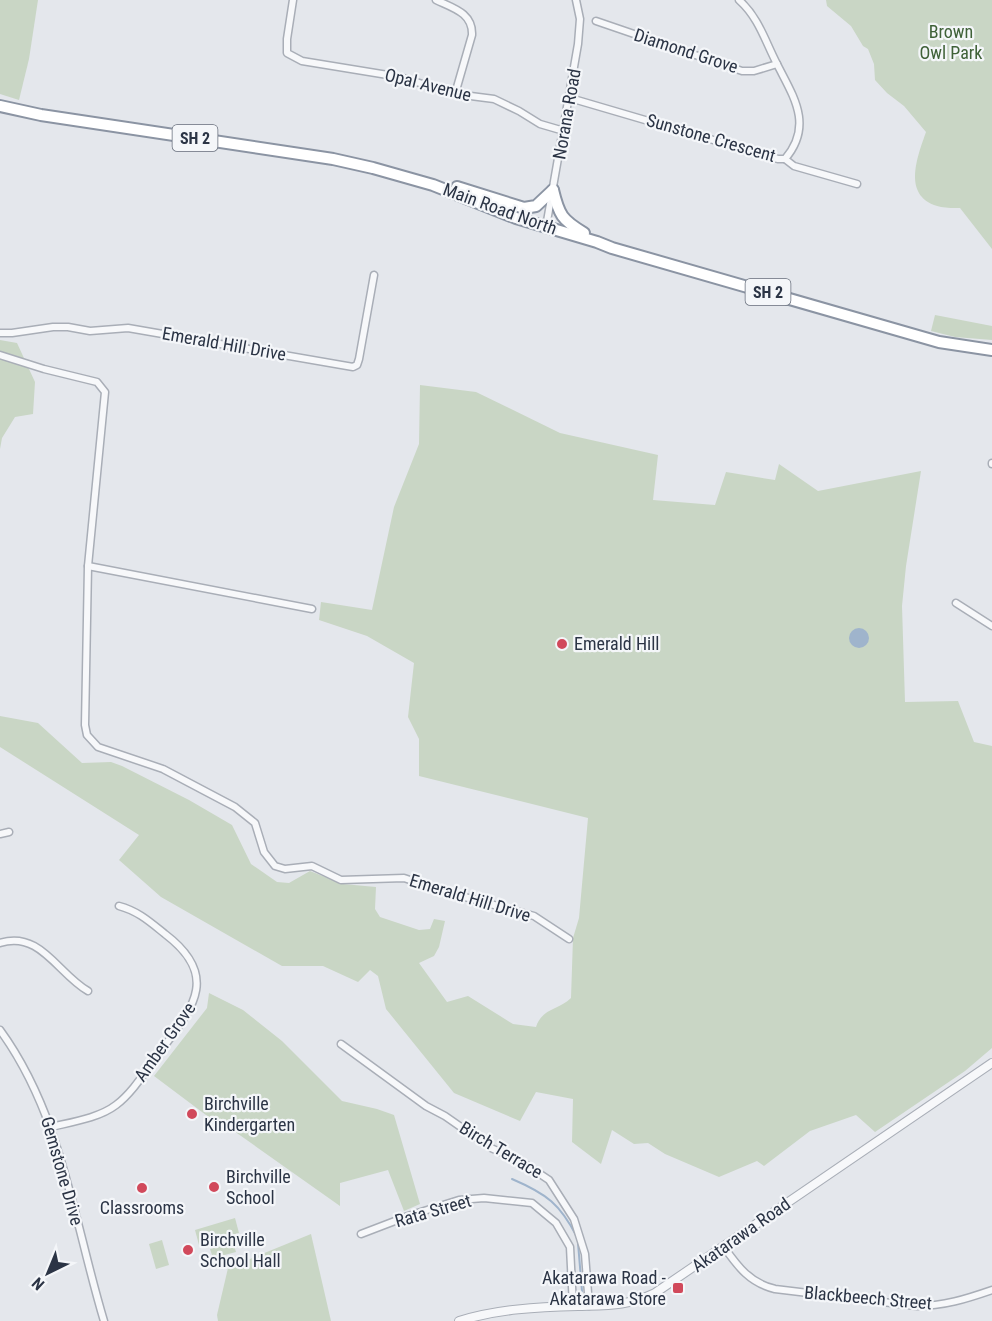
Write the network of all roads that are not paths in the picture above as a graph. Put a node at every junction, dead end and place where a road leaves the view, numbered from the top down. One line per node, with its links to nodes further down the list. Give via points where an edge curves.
1 (293, 0): 7 (street, Opal Avenue, via 287,52 303,62 400,76)
2 (436, 0): 7 (street, via 464,13 472,27)
3 (576, 0): 8 (street, Norana Road, via 579,44)
4 (739, 0): 6 (street, Sunstone Crescent, via 755,16)
5 (596, 21): 6 (street, Diamond Grove, via 742,71)
6 (777, 64): 11 (street, Sunstone Crescent, via 799,112 794,144)
7 (454, 94): 10 (street, Opal Avenue, via 494,99 540,124)
8 (570, 98): 10 (street, Norana Road); 11 (street, Sunstone Crescent)
9 (0, 106): 13 (highway, Main Road North / SH 2, via 333,159)
10 (564, 131): 14 (street, Norana Road)
11 (785, 159): 12 (street, via 794,166)
12 (857, 184)
13 (433, 185): 14 (highway, via 451,185 524,208 536,206); 15 (highway, Main Road North / SH 2)
14 (553, 190): 15 (street, Norana Road); 16 (highway, via 562,218)
15 (546, 227): 16 (highway, Main Road North / SH 2)
16 (597, 242): 19 (highway, Main Road North / SH 2, via 939,342)
17 (374, 275): 18 (street, Emerald Hill Drive, via 359,359 353,367 128,328 90,331 53,327)
18 (0, 333)
19 (992, 350)
20 (0, 355): 21 (street, Emerald Hill Drive, via 97,382 105,392)
21 (88, 566): 23 (street); 28 (street, Emerald Hill Drive, via 85,725 87,735 98,747 163,769 235,807 255,823 264,852 275,866 312,867 341,880 404,878 534,916)
22 (956, 603): 24 (street)
23 (312, 609)
24 (992, 626)
25 (9, 832): 26 (street)
26 (0, 834)
27 (119, 906): 34 (street, Amber Grove, via 135,910 179,944 194,967 196,997 154,1060 116,1106)
28 (569, 939)
29 (0, 943): 30 (street, via 20,940 32,944)
30 (88, 991)
31 (0, 1030): 34 (street, Gemstone Drive, via 35,1087)
32 (341, 1044): 39 (street, Birch Terrace, via 426,1106 549,1180 574,1219 585,1254)
33 (992, 1063): 36 (street, Akatarawa Road)
34 (51, 1127): 40 (street, Gemstone Drive)
35 (361, 1234): 38 (street, Rata Street, via 459,1200 484,1198 532,1203 556,1223 570,1247)
36 (724, 1247): 37 (street, Blackbeech Street, via 749,1277 775,1289 926,1306 948,1304); 39 (street, Akatarawa Road, via 643,1299)
37 (992, 1290)
38 (573, 1306): 39 (street, Akatarawa Road); 41 (street, Akatarawa Road, via 501,1311)
39 (589, 1306)
40 (104, 1321)
41 (459, 1321)

